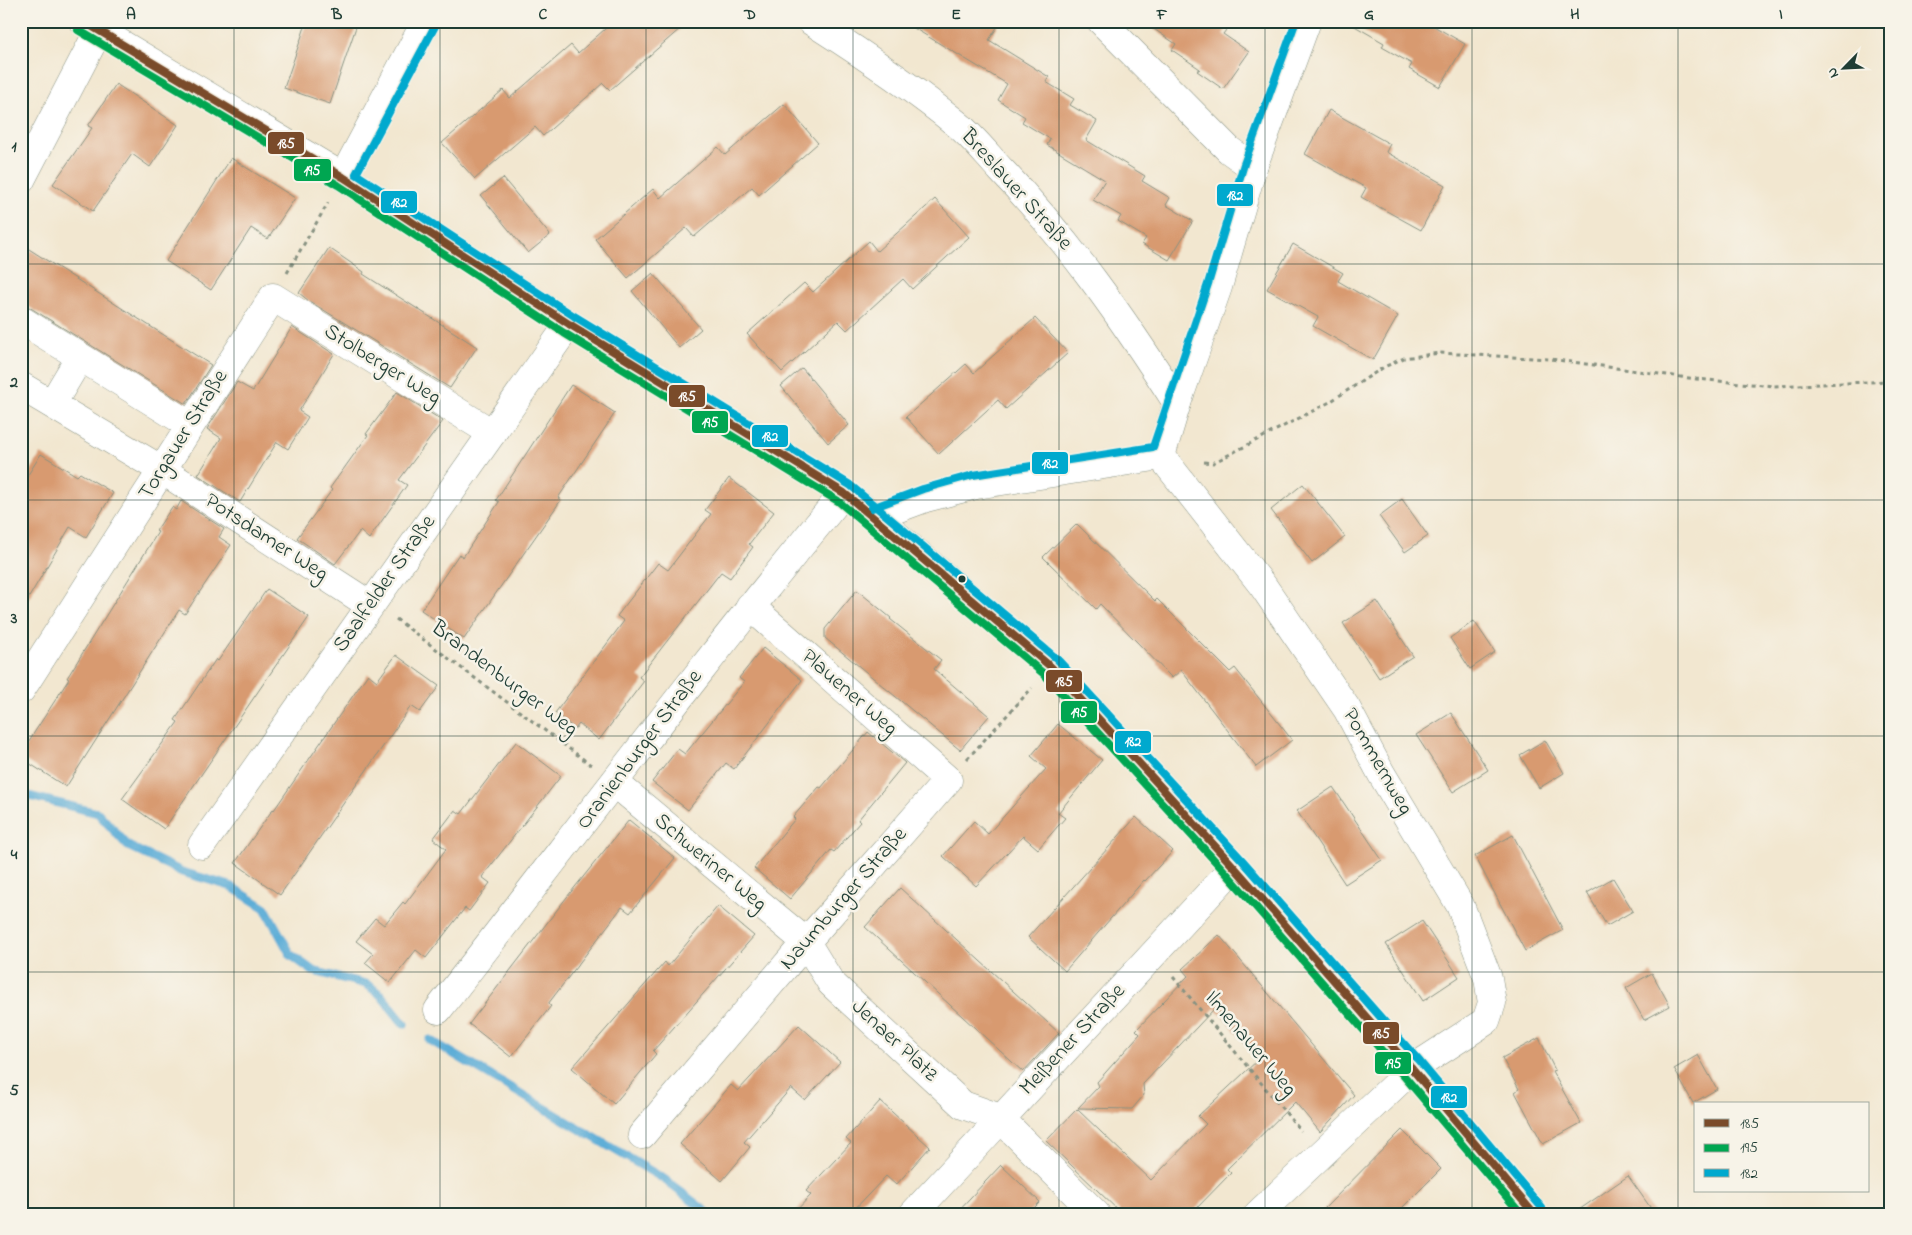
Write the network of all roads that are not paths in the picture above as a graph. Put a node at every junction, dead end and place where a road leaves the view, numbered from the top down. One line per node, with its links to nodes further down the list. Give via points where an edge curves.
1 (426, 21): 7 (street)
2 (811, 21): 14 (street, Breslauer Straße, via 880,65 958,125 1080,260)
3 (1101, 21): 6 (street, via 1229,150)
4 (1307, 21): 6 (street)
5 (91, 26): 7 (street); 8 (street)
6 (1253, 167): 14 (street, via 1218,287)
7 (343, 177): 11 (street)
8 (21, 180)
9 (273, 297): 16 (street, Torgauer Straße); 17 (street, Stolberger Weg)
10 (21, 320): 12 (street)
11 (569, 324): 17 (street, Saalfelder Straße); 20 (street)
12 (80, 357): 15 (street); 16 (street)
13 (21, 386): 15 (street, Potsdamer Weg)
14 (1177, 402): 18 (street)
15 (52, 404): 19 (street, Potsdamer Weg)
16 (190, 425): 19 (street, Torgauer Straße)
17 (492, 433): 22 (street, Saalfelder Straße)
18 (1161, 456): 21 (street, via 976,486 926,498); 31 (street, Pommernweg, via 1263,586 1347,709 1381,773 1451,887 1476,941 1492,1003 1486,1021)
19 (162, 470): 22 (street, Potsdamer Weg); 24 (street, Torgauer Straße)
20 (844, 492): 21 (street); 23 (street, Oranienburger Straße)
21 (875, 516): 28 (street, via 1051,667)
22 (370, 605): 27 (street, Saalfelder Straße)
23 (750, 606): 25 (street, Plauener Weg); 26 (street, Oranienburger Straße)
24 (21, 690)
25 (948, 780): 29 (street, Naumburger Straße)
26 (615, 784): 29 (street, Schweriner Weg); 30 (street, Oranienburger Straße)
27 (202, 845)
28 (1234, 867): 31 (street); 32 (street, Meißener Straße)
29 (806, 942): 32 (street, Jenaer Platz, via 831,983 963,1105); 33 (street, Naumburger Straße)
30 (438, 1010)
31 (1412, 1069): 36 (street, Pommernweg); 37 (street)
32 (1000, 1118): 34 (street, Meißener Straße); 35 (street)
33 (642, 1134)
34 (913, 1214)
35 (1096, 1214)
36 (1258, 1214)
37 (1534, 1214)

